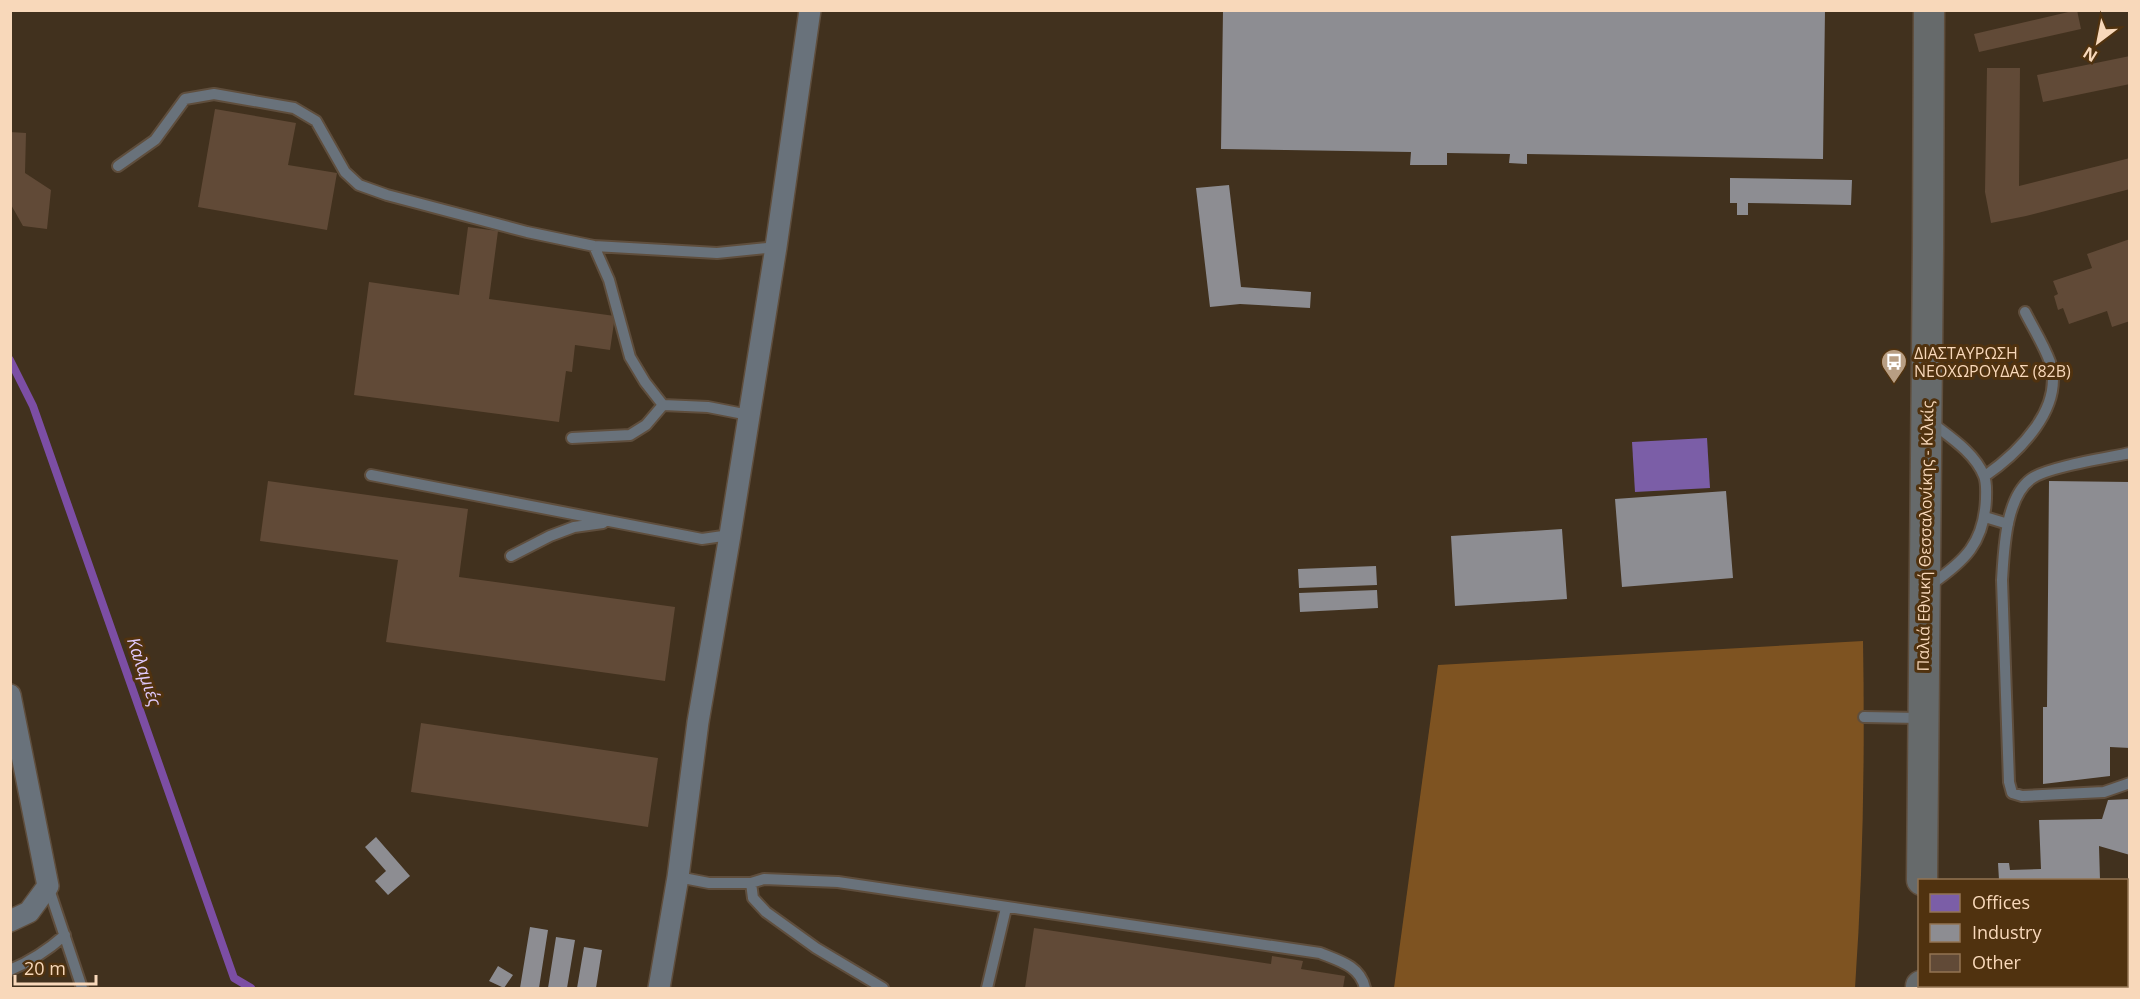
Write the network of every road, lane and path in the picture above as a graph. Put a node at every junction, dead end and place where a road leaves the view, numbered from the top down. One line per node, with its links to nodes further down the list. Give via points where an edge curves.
1 (810, 10): 5 (street)
2 (1929, 10): 9 (main road, Παλιά Εθνική Θεσσαλονίκης - Κιλκίς)
3 (118, 166): 4 (lane, via 155,140 185,99 214,94 294,108 309,117 316,122 345,172 359,185 527,232)
4 (594, 246): 5 (lane, via 717,253); 7 (lane, via 609,280 630,357)
5 (776, 246): 8 (street)
6 (2025, 312): 13 (lane, via 2050,363 2052,385 2048,403 2023,444)
7 (663, 405): 8 (lane, via 708,407); 10 (lane, via 630,435)
8 (749, 415): 17 (street)
9 (1927, 420): 13 (lane, via 1956,441); 19 (main road, Παλιά Εθνική Θεσσαλονίκης - Κιλκίς)
10 (572, 438)
11 (2130, 453): 16 (lane, via 2047,471 2030,479 2017,496)
12 (371, 475): 15 (lane)
13 (1985, 476): 14 (lane)
14 (1985, 517): 16 (lane); 19 (lane, via 1977,541 1965,557)
15 (612, 521): 17 (lane, via 702,539); 18 (lane, via 574,527)
16 (2008, 524): 24 (lane, via 2002,580 2012,793 2022,796 2104,792)
17 (730, 535): 25 (street, via 698,722)
18 (511, 556)
19 (1925, 588): 22 (main road, Παλιά Εθνική Θεσσαλονίκης - Κιλκίς)
20 (10, 695): 23 (street)
21 (1864, 717): 22 (lane)
22 (1924, 718): 26 (main road, Παλιά Εθνική Θεσσαλονίκης - Κιλκίς)
23 (14, 734): 28 (street)
24 (2130, 783)
25 (678, 877): 27 (lane, via 709,883); 34 (street)
26 (1922, 879)
27 (751, 883): 29 (lane, via 764,879 838,882); 35 (lane, via 753,898 766,912)
28 (48, 886): 30 (street, via 29,912); 31 (lane)
29 (1006, 908): 36 (lane); 37 (lane, via 1320,953 1350,966 1363,977)
30 (10, 921)
31 (65, 935): 32 (lane, via 31,962); 33 (lane)
32 (10, 970)
33 (82, 988)
34 (659, 988)
35 (883, 988)
36 (987, 988)
37 (1365, 988)

